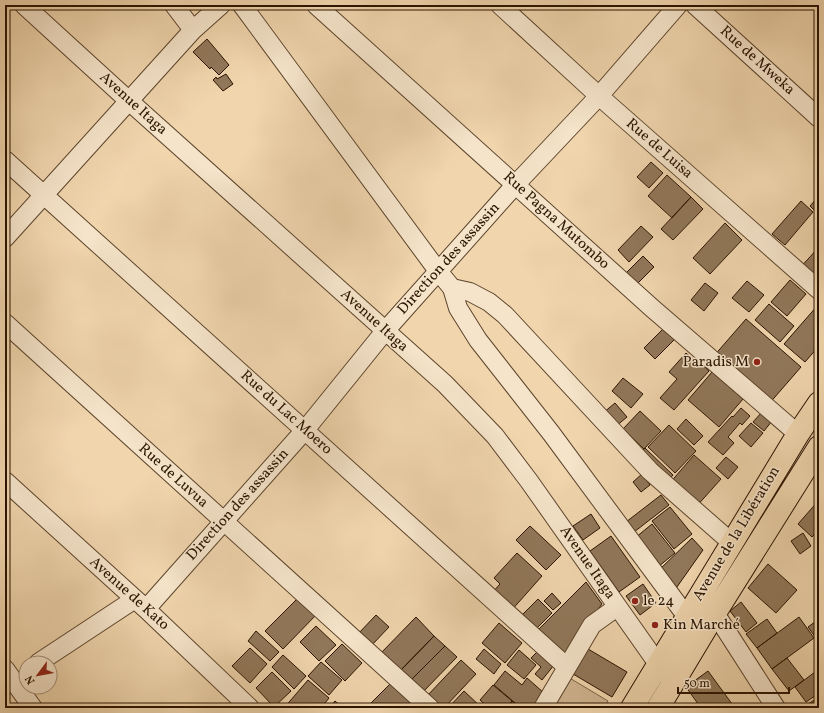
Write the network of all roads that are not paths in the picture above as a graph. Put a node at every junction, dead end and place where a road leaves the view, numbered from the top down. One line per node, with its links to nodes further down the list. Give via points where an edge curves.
1 (24, 5): 11 (street, Avenue Itaga)
2 (174, 5): 9 (street)
3 (221, 5): 9 (street)
4 (242, 5): 17 (street)
5 (316, 5): 14 (street, Rue Pagna Mutombo)
6 (500, 5): 10 (street, Rue de Luisa)
7 (678, 5): 10 (street, Direction des assassin)
8 (695, 5): 12 (street, Rue de Mweka)
9 (193, 30): 11 (street)
10 (599, 96): 14 (street, Direction des assassin); 19 (street, Rue de Luisa)
11 (129, 101): 15 (street); 21 (street, Avenue Itaga)
12 (819, 118)
13 (5, 160): 15 (street, Rue du Lac Moero)
14 (516, 184): 17 (street, Direction des assassin); 24 (street, Rue Pagna Mutombo, via 652,308)
15 (43, 195): 16 (street); 23 (street, Rue du Lac Moero)
16 (5, 238)
17 (438, 271): 18 (street); 21 (street, Direction des assassin)
18 (452, 288): 28 (street, via 470,292 489,302 505,315 650,471); 33 (street, via 458,308 478,340)
19 (819, 290)
20 (5, 323): 27 (street, Rue de Luvua)
21 (385, 330): 23 (street, Direction des assassin); 31 (street, Avenue Itaga, via 445,384 495,436)
22 (819, 403): 24 (main road, Avenue de la Libération)
23 (306, 430): 27 (street, Direction des assassin); 36 (street, Rue du Lac Moero)
24 (798, 434): 28 (main road, Avenue de la Libération)
25 (819, 447): 32 (main road, Avenue de la Libération)
26 (5, 481): 30 (street, Avenue de Kato)
27 (224, 522): 30 (street, Direction des assassin); 42 (street, Rue de Luvua)
28 (732, 542): 29 (main road, Avenue de la Libération)
29 (700, 597): 32 (street); 33 (main road, Avenue de la Libération)
30 (140, 604): 34 (street, Direction des assassin); 41 (street, Avenue de Kato)
31 (617, 607): 35 (street, Avenue Itaga); 36 (street, via 592,625)
32 (715, 613): 38 (main road, Avenue de la Libération); 45 (street)
33 (687, 617): 35 (main road, Avenue de la Libération)
34 (52, 655)
35 (658, 664): 38 (street, Avenue Itaga); 44 (main road, Avenue de la Libération)
36 (566, 667): 43 (street)
37 (15, 673): 40 (street)
38 (673, 682): 39 (main road, Avenue de la Libération)
39 (662, 705)
40 (33, 708)
41 (250, 708)
42 (430, 708)
43 (543, 708)
44 (632, 708)
45 (776, 708)

